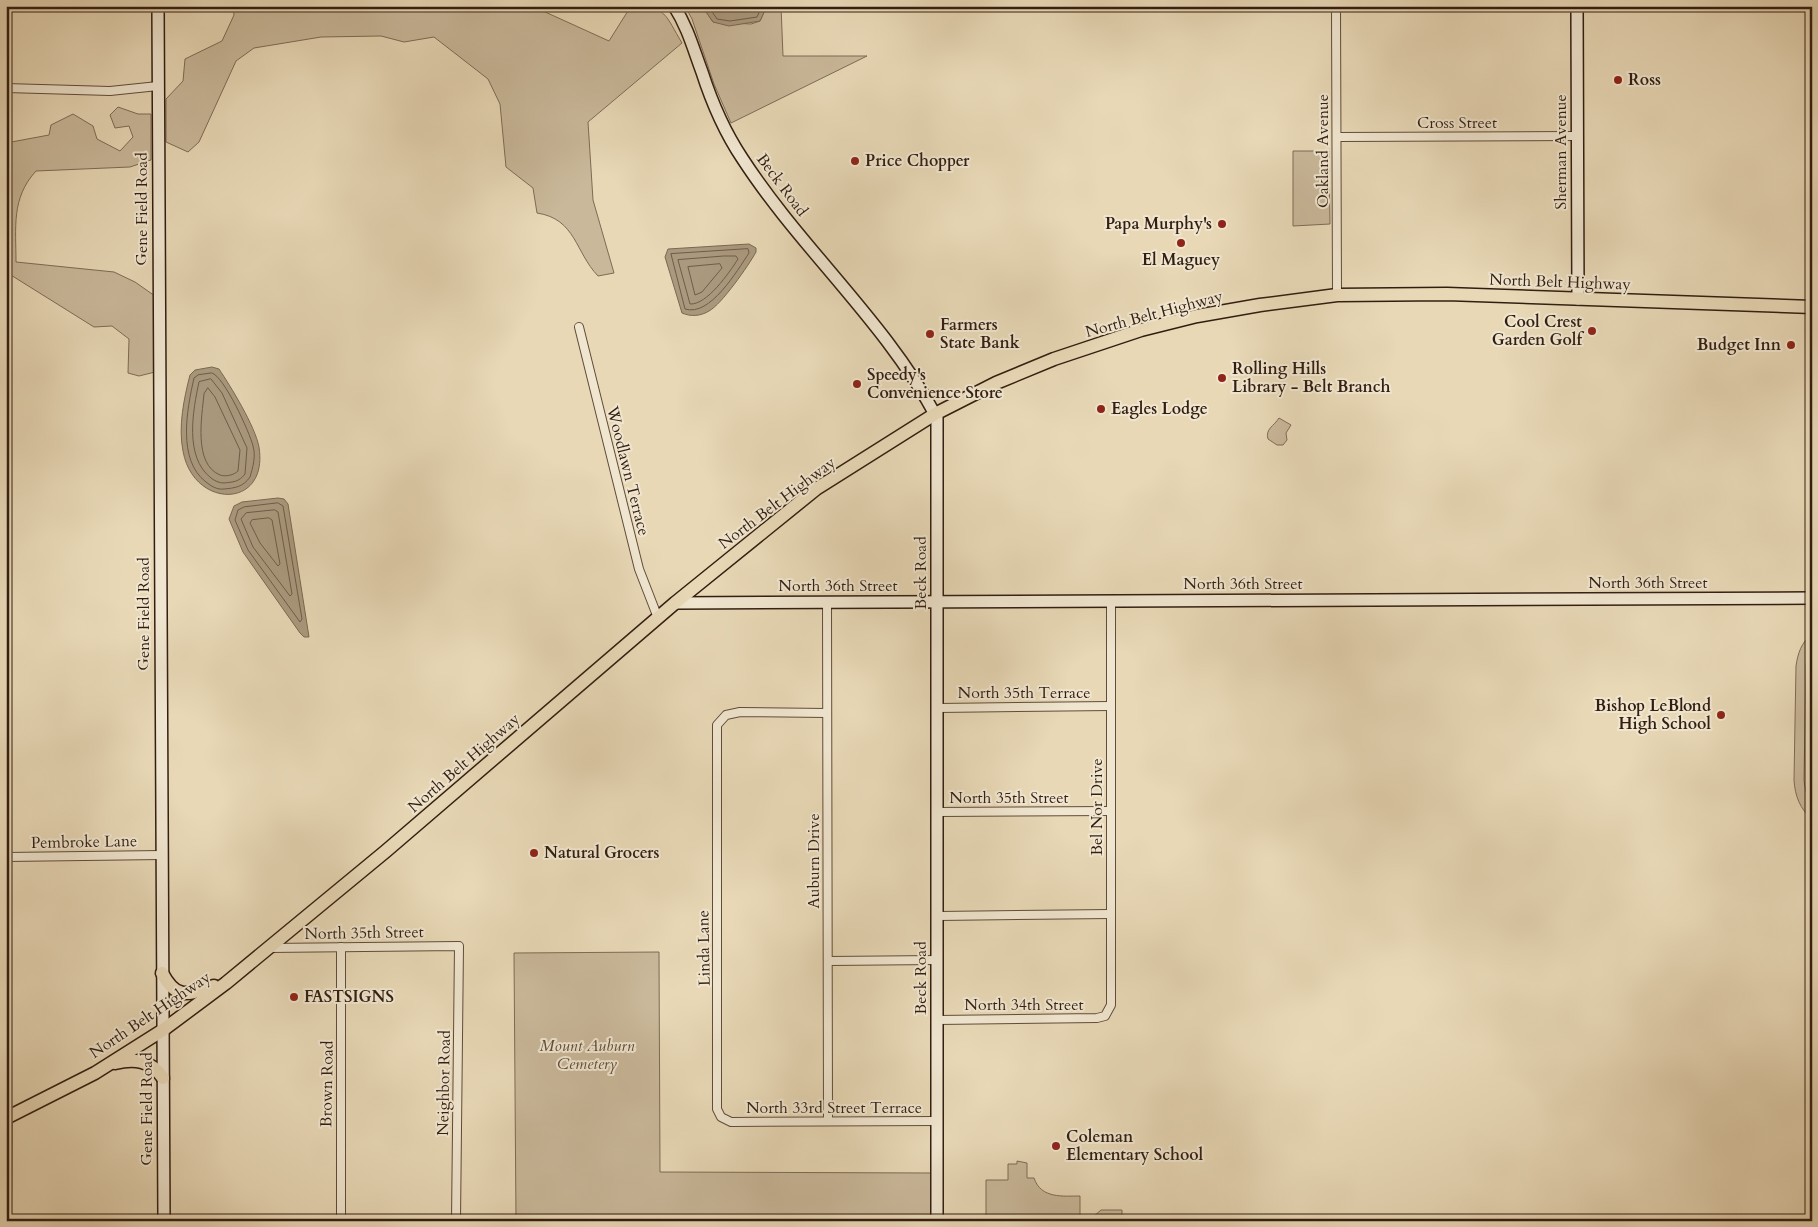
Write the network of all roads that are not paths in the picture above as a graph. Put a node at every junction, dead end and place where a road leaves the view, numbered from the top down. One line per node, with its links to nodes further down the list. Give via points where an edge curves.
1 (158, 6): 5 (street, Gene Field Road)
2 (674, 6): 13 (street, Beck Road, via 687,28 718,116 741,158 769,199 891,346)
3 (1336, 6): 8 (street, Oakland Avenue)
4 (1577, 6): 7 (street, Sherman Avenue)
5 (158, 86): 6 (street, via 110,90); 25 (street, Gene Field Road)
6 (6, 88)
7 (1577, 136): 8 (street, Cross Street); 10 (street, Sherman Avenue)
8 (1337, 137): 9 (street, Oakland Avenue)
9 (1337, 295): 10 (main road, North Belt Highway, via 1393,293); 13 (main road, North Belt Highway, via 1260,304 1141,330 1047,361)
10 (1578, 299): 11 (main road, North Belt Highway)
11 (1812, 306)
12 (579, 327): 19 (street, Woodlawn Terrace, via 633,545)
13 (935, 414): 17 (street, Beck Road, via 938,452); 18 (main road, North Belt Highway, via 816,489)
14 (1812, 598): 16 (street, North 36th Street)
15 (827, 601): 17 (street, North 36th Street); 18 (street, North 36th Street); 22 (street, Auburn Drive)
16 (1111, 601): 17 (street, North 36th Street); 20 (street, Bel Nor Drive)
17 (937, 602): 21 (street, Beck Road)
18 (675, 603): 19 (main road, North Belt Highway)
19 (658, 618): 31 (main road, North Belt Highway)
20 (1111, 706): 21 (street, North 35th Terrace); 23 (street, Bel Nor Drive)
21 (938, 708): 24 (street, Beck Road)
22 (827, 713): 33 (street, Auburn Drive); 44 (street, Linda Lane, via 740,712 726,714 717,725 717,1109 721,1117)
23 (1111, 811): 24 (street, North 35th Street); 27 (street, Bel Nor Drive)
24 (937, 812): 28 (street, Beck Road)
25 (162, 854): 26 (street, Pembroke Lane); 34 (street, Gene Field Road)
26 (6, 857)
27 (1111, 914): 28 (street); 36 (street, Bel Nor Drive, via 1111,1004)
28 (938, 916): 32 (street, Beck Road)
29 (459, 946): 30 (street, North 35th Street); 48 (street, Neighbor Road)
30 (340, 947): 31 (street, North 35th Street); 47 (street, Brown Road)
31 (269, 948): 35 (main road, North Belt Highway)
32 (937, 960): 33 (street); 37 (street, Beck Road)
33 (828, 961): 43 (street, Auburn Drive)
34 (162, 973): 35 (main road, via 172,989 180,993 198,992); 38 (street, Gene Field Road)
35 (226, 983): 38 (main road, North Belt Highway)
36 (1108, 1012): 37 (street, North 34th Street, via 1097,1018)
37 (937, 1020): 42 (street, Beck Road)
38 (163, 1030): 39 (main road, North Belt Highway); 40 (street, Gene Field Road)
39 (105, 1066): 40 (main road, via 126,1060 144,1062 158,1070); 41 (main road, North Belt Highway)
40 (163, 1078): 46 (street, Gene Field Road)
41 (7, 1117): 45 (street)
42 (937, 1120): 43 (street, North 33rd Street Terrace); 49 (street, Beck Road)
43 (828, 1121): 44 (street, North 33rd Street Terrace)
44 (731, 1122)
45 (7, 1221)
46 (164, 1221)
47 (341, 1221)
48 (456, 1221)
49 (937, 1221)

